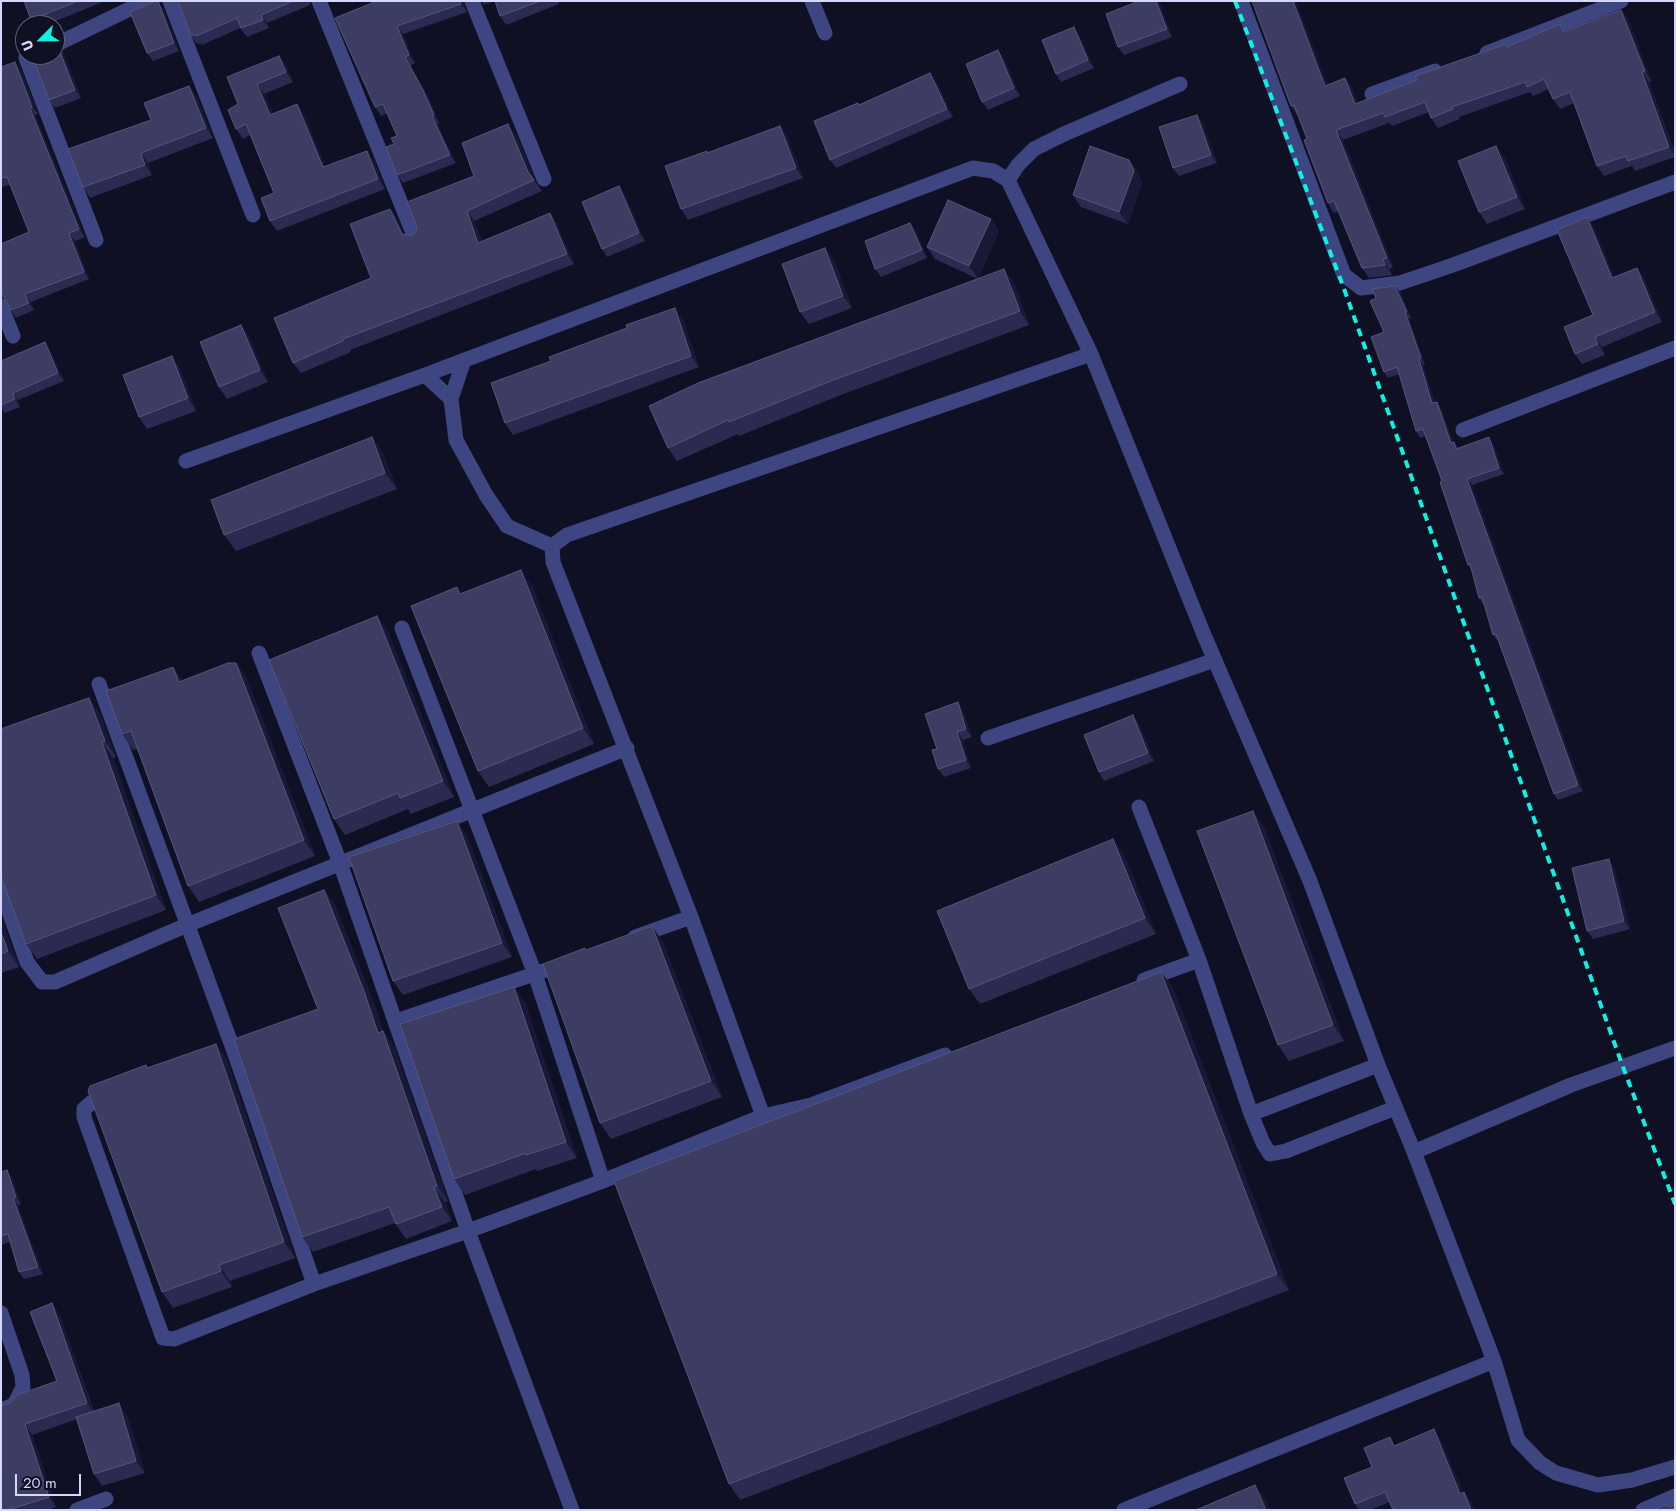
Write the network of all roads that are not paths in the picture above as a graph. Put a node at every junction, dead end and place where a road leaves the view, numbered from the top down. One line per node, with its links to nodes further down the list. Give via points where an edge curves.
1 (146, 1): 9 (street)
2 (170, 1): 20 (street)
3 (319, 1): 21 (street)
4 (472, 1): 17 (street)
5 (812, 1): 8 (street)
6 (1241, 1): 19 (street, via 1344,275 1361,288 1400,283)
7 (1621, 1): 10 (street)
8 (825, 33)
9 (65, 40)
10 (1475, 57)
11 (15, 62): 12 (street)
12 (10, 64)
13 (33, 65): 22 (street)
14 (1447, 67): 16 (street)
15 (1180, 84): 18 (street, via 1034,150)
16 (1372, 94)
17 (544, 179)
18 (1008, 180): 26 (street); 27 (street, via 993,171 973,168)
19 (1675, 182)
20 (253, 216)
21 (415, 238)
22 (96, 240)
23 (1, 306): 24 (street)
24 (14, 336)
25 (1675, 348): 30 (street)
26 (1091, 354): 32 (street, via 567,536); 35 (street)
27 (464, 360): 28 (street); 29 (street)
28 (426, 375): 29 (street); 31 (street)
29 (451, 399): 32 (street, via 456,440 491,503 507,526)
30 (1463, 430)
31 (186, 461)
32 (552, 546): 38 (street, via 553,562)
33 (402, 628): 40 (street)
34 (259, 653): 41 (street)
35 (1215, 660): 37 (street); 53 (street, via 1310,881)
36 (99, 684): 44 (street)
37 (988, 738)
38 (627, 748): 40 (street); 43 (street)
39 (1139, 807): 46 (street)
40 (474, 809): 41 (street); 48 (street)
41 (340, 863): 44 (street); 50 (street)
42 (1, 889): 44 (street, via 27,962 42,982 55,982)
43 (691, 917): 45 (street); 57 (street)
44 (188, 925): 61 (street)
45 (618, 944)
46 (1199, 960): 49 (street); 56 (street)
47 (554, 967): 48 (street)
48 (535, 974): 50 (street); 59 (street)
49 (1129, 986)
50 (396, 1021): 60 (street)
51 (1675, 1048): 58 (street, via 1570,1085)
52 (961, 1049): 57 (street, via 811,1105)
53 (1378, 1065): 55 (street); 56 (street)
54 (92, 1102): 61 (street, via 84,1110 84,1118 163,1338 174,1339)
55 (1395, 1108): 56 (street, via 1277,1154 1270,1154); 58 (street)
56 (1251, 1114)
57 (762, 1116): 59 (street)
58 (1414, 1152): 63 (street)
59 (603, 1181): 60 (street)
60 (468, 1231): 61 (street); 69 (street)
61 (314, 1284)
62 (1, 1313): 64 (street, via 23,1387 14,1405)
63 (1494, 1361): 65 (street, via 1518,1440 1540,1463 1556,1473 1598,1485 1632,1480); 70 (street)
64 (1, 1410)
65 (1675, 1467)
66 (1675, 1496): 71 (street)
67 (106, 1499): 68 (street)
68 (77, 1510)
69 (572, 1510)
70 (1124, 1510)
71 (1642, 1510)

